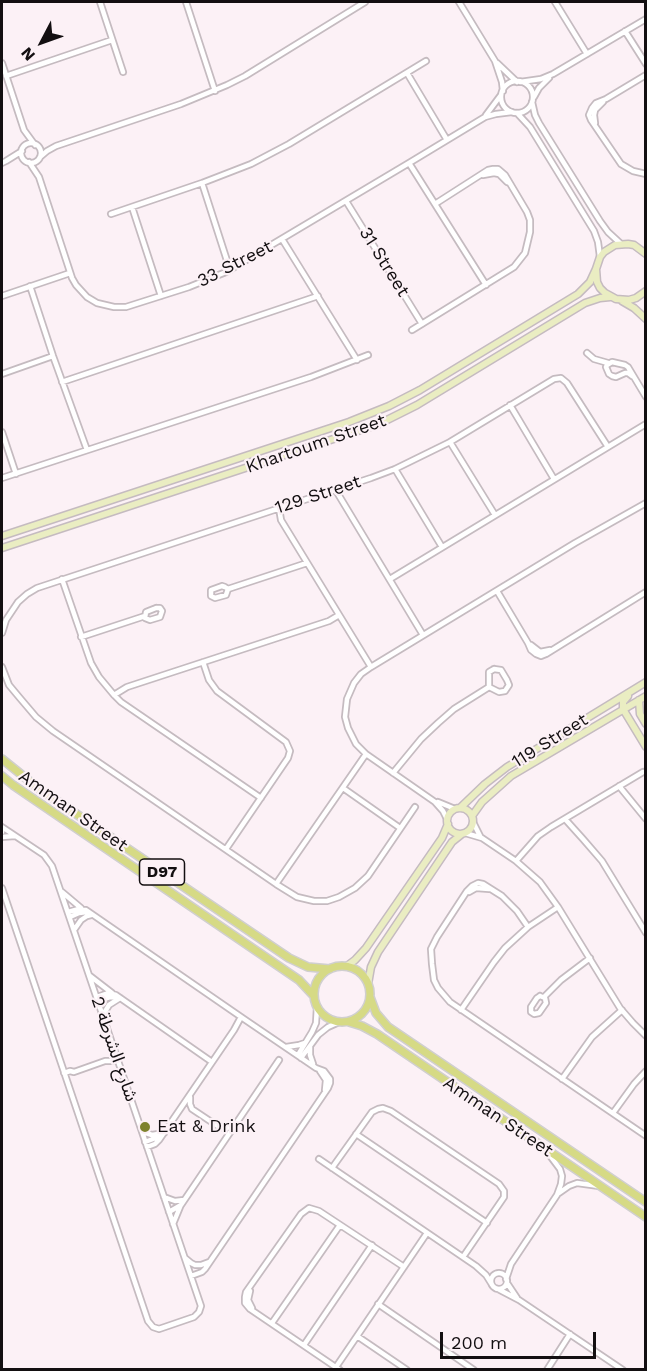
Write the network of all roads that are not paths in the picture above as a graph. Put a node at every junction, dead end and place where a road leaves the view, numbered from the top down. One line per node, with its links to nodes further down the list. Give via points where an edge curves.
1 (100, 2): 8 (street)
2 (186, 2): 20 (street)
3 (365, 2): 20 (street)
4 (459, 2): 11 (street)
5 (555, 2): 9 (street)
6 (645, 19): 7 (street)
7 (625, 31): 9 (street); 13 (street)
8 (112, 40): 14 (street); 18 (street)
9 (587, 54): 16 (street)
10 (426, 61): 15 (street)
11 (495, 61): 19 (street); 21 (street)
12 (2, 63): 18 (street)
13 (645, 64)
14 (123, 72)
15 (406, 73): 26 (street); 36 (street, via 284,147)
16 (553, 74): 19 (street); 22 (street, via 538,88)
17 (645, 75): 34 (street, via 606,99 595,110 594,118 621,164)
18 (6, 76): 25 (street)
19 (519, 82): 21 (street, via 508,84); 22 (street, via 531,90)
20 (215, 91): 28 (street)
21 (502, 92): 23 (street, via 505,107); 24 (street, 33 Street)
22 (532, 101): 23 (street, via 528,109); 42 (street, via 539,123 600,221)
23 (515, 113): 24 (street, 33 Street); 44 (street, via 530,127 591,226)
24 (485, 117): 26 (street, 33 Street)
25 (24, 130): 27 (street); 29 (street)
26 (447, 140): 33 (street, 33 Street)
27 (36, 145): 28 (street); 29 (street); 30 (street)
28 (56, 146): 30 (street)
29 (22, 149): 31 (street); 32 (street)
30 (39, 158): 32 (street); 35 (street, 33 Street)
31 (4, 162): 32 (street)
32 (27, 162): 35 (street, 33 Street)
33 (409, 164): 37 (street, 33 Street); 38 (street)
34 (645, 174)
35 (39, 177): 47 (street, 33 Street)
36 (202, 183): 39 (street); 46 (street)
37 (346, 201): 41 (street, 33 Street); 57 (street, 31 Street)
38 (435, 204): 48 (street); 48 (street, via 490,173 499,174 511,186 530,220 527,249 514,267)
39 (132, 207): 40 (street); 52 (street)
40 (111, 214)
41 (282, 239): 46 (street, 33 Street); 53 (street)
42 (621, 244): 43 (main road); 44 (main road)
43 (644, 250)
44 (600, 257): 45 (main road, Khartoum Street)
45 (596, 269): 54 (main road, via 597,282); 82 (main road, Khartoum Street, via 578,294 382,409)
46 (230, 270): 52 (street, 33 Street)
47 (70, 273): 49 (street); 52 (street, 33 Street, via 83,293 103,305 126,307)
48 (486, 285): 57 (street)
49 (30, 286): 51 (street); 60 (street)
50 (645, 291): 55 (main road, via 636,298)
51 (2, 296)
52 (161, 296)
53 (318, 296): 62 (street); 66 (street)
54 (610, 297): 55 (main road); 84 (main road, Khartoum Street, via 585,303 417,405 379,423)
55 (622, 300): 56 (main road)
56 (645, 319)
57 (422, 324): 58 (street)
58 (412, 330)
59 (587, 353): 63 (street)
60 (53, 356): 64 (street); 66 (street)
61 (368, 356): 62 (street)
62 (357, 360): 73 (street)
63 (608, 363): 65 (street, via 625,365); 65 (street, via 606,367 612,376)
64 (2, 374)
65 (632, 376): 67 (street)
66 (62, 382): 73 (street)
67 (645, 398)
68 (510, 405): 71 (street, 129 Street); 72 (street, 129 Street, via 561,378); 77 (street)
69 (645, 424): 72 (street)
70 (2, 432): 75 (street)
71 (450, 442): 74 (street, 129 Street); 81 (street)
72 (608, 447): 77 (street)
73 (87, 450): 75 (street)
74 (395, 469): 78 (street, 129 Street); 83 (street)
75 (16, 474): 76 (street)
76 (2, 478)
77 (554, 479): 81 (street)
78 (335, 489): 80 (street, 129 Street); 87 (street)
79 (645, 503): 89 (street)
80 (279, 508): 85 (street, via 281,520); 86 (street, 129 Street)
81 (495, 515): 83 (street)
82 (2, 536)
83 (442, 547): 87 (street)
84 (2, 548)
85 (307, 563): 88 (street); 91 (street)
86 (62, 579): 93 (street, 129 Street, via 22,598); 95 (street)
87 (390, 579): 94 (street)
88 (228, 590)
89 (497, 591): 90 (street, via 528,643 540,652 555,648); 94 (street)
90 (645, 592)
91 (339, 615): 96 (street); 98 (street)
92 (145, 616): 95 (street)
93 (2, 633)
94 (423, 635): 98 (street)
95 (81, 637): 101 (street, via 96,672)
96 (203, 662): 101 (street); 113 (street, via 217,692 289,746 288,758)
97 (2, 667): 126 (street, via 13,691 45,725)
98 (371, 667): 106 (street, via 351,688 345,711 350,734)
99 (643, 683): 103 (main road, via 624,700); 116 (main road, 119 Street, via 507,767)
100 (489, 687): 100 (street, via 498,692 507,689 509,683 499,669 489,672); 108 (street, via 438,723)
101 (114, 695): 113 (street)
102 (642, 698): 103 (main road, 119 Street); 104 (main road, via 640,714)
103 (623, 709): 105 (main road); 117 (main road, 119 Street, via 511,777 482,802)
104 (645, 724)
105 (645, 747)
106 (366, 754): 108 (street); 112 (street)
107 (2, 759): 140 (main road, Amman Street / D97, via 38,788 289,958 308,967)
108 (393, 772): 114 (street)
109 (643, 772): 111 (street)
110 (2, 776): 144 (main road, Amman Street / D97, via 299,980)
111 (619, 786): 118 (street); 119 (street)
112 (343, 788): 121 (street); 128 (street)
113 (261, 798): 126 (street)
114 (435, 801): 116 (street); 120 (street)
115 (415, 807): 121 (street)
116 (458, 808): 117 (main road, via 467,810); 120 (main road, via 450,813)
117 (473, 819): 123 (main road, via 470,830); 125 (street)
118 (565, 819): 127 (street, via 538,836); 137 (street, via 602,861)
119 (645, 819)
120 (447, 822): 123 (main road, via 455,833); 139 (main road, via 442,838 366,948)
121 (400, 828): 128 (street, via 368,876 345,895 327,901 309,900)
122 (2, 832): 124 (street); 124 (street, شارع الشرطة 2, via 8,830)
123 (464, 833): 125 (street); 142 (main road, via 452,842 378,952)
124 (15, 836): 130 (street, شارع الشرطة 2, via 49,860)
125 (482, 838): 127 (street)
126 (226, 849): 128 (street)
127 (516, 861): 131 (street, via 540,882)
128 (276, 884)
129 (2, 888): 165 (street)
130 (60, 890): 132 (street); 134 (street, شارع الشرطة 2)
131 (558, 907): 135 (street); 138 (street)
132 (83, 909): 133 (street); 134 (street)
133 (91, 914): 134 (street); 136 (street); 153 (street)
134 (69, 915): 136 (street, شارع الشرطة 2)
135 (528, 927): 150 (street, via 499,955); 150 (street, via 512,906 485,885 470,888 433,944 431,954 438,988)
136 (74, 930): 141 (street, شارع الشرطة 2)
137 (645, 933)
138 (590, 958): 146 (street); 151 (street)
139 (347, 966): 140 (main road); 142 (main road, via 362,974)
140 (330, 969): 144 (main road, via 316,983)
141 (89, 975): 143 (street); 148 (street, شارع الشرطة 2)
142 (368, 984): 145 (main road)
143 (112, 993): 147 (street); 148 (street)
144 (314, 996): 149 (main road)
145 (370, 997): 155 (main road, via 366,1010); 184 (main road, Amman Street, via 388,1027)
146 (544, 997)
147 (120, 998): 148 (street); 152 (street); 162 (street)
148 (98, 999): 152 (street, شارع الشرطة 2)
149 (317, 1006): 154 (main road, via 328,1019); 157 (street)
150 (461, 1010): 166 (street)
151 (622, 1010): 156 (street); 166 (street, via 592,1037)
152 (103, 1016): 160 (street, شارع الشرطة 2)
153 (242, 1018): 158 (street); 162 (street)
154 (339, 1022): 155 (main road); 157 (street)
155 (349, 1022): 176 (main road, Amman Street, via 377,1034)
156 (645, 1036)
157 (309, 1043): 158 (street); 159 (street); 163 (street)
158 (286, 1047): 159 (street)
159 (300, 1056): 163 (street)
160 (117, 1057): 165 (street); 170 (street, شارع الشرطة 2)
161 (279, 1060): 169 (street)
162 (212, 1062): 167 (street)
163 (315, 1067): 196 (street, via 326,1080 323,1095)
164 (645, 1071): 168 (street)
165 (65, 1075): 204 (street, شارع الشرطة 2, via 148,1321 159,1329 192,1318 201,1306)
166 (562, 1079): 168 (street)
167 (190, 1095): 169 (street, via 192,1109 219,1127); 171 (street)
168 (613, 1113): 173 (street)
169 (236, 1124): 183 (street)
170 (141, 1129): 171 (street, via 152,1135); 175 (street, شارع الشرطة 2)
171 (163, 1134): 174 (street); 175 (street)
172 (356, 1134): 179 (street); 188 (street); 188 (street, via 372,1112 386,1109 499,1184 504,1197)
173 (645, 1136)
174 (158, 1142): 175 (street); 178 (street)
175 (146, 1144): 178 (street, شارع الشرطة 2)
176 (545, 1148): 180 (main road, Amman Street); 181 (street, via 561,1172)
177 (319, 1159): 179 (street)
178 (152, 1161): 182 (street, شارع الشرطة 2)
179 (332, 1168): 191 (street)
180 (600, 1186): 181 (street, via 574,1184); 187 (main road, Amman Street)
181 (557, 1195): 195 (street)
182 (164, 1196): 183 (street); 186 (street, شارع الشرطة 2)
183 (184, 1200): 185 (street); 186 (street)
184 (645, 1203)
185 (181, 1205): 186 (street); 189 (street)
186 (168, 1209): 189 (street, شارع الشرطة 2)
187 (645, 1216)
188 (487, 1223): 194 (street)
189 (173, 1224): 193 (street, شارع الشرطة 2)
190 (340, 1225): 192 (street); 208 (street); 208 (street, via 320,1211 309,1208 301,1214 249,1294 251,1306)
191 (428, 1233): 194 (street); 198 (street)
192 (372, 1245): 198 (street); 211 (street)
193 (184, 1256): 196 (street, via 195,1265); 201 (street, شارع الشرطة 2)
194 (463, 1257): 197 (street)
195 (513, 1260): 200 (street); 202 (street)
196 (208, 1264): 199 (street); 201 (street)
197 (476, 1266): 200 (street); 203 (street)
198 (404, 1267): 207 (street)
199 (202, 1272): 201 (street); 204 (street)
200 (497, 1273): 202 (street); 203 (street)
201 (190, 1274): 204 (street, شارع الشرطة 2)
202 (507, 1280): 205 (street); 206 (street)
203 (491, 1282): 205 (street)
204 (195, 1288)
205 (498, 1289): 206 (street)
206 (519, 1300): 209 (street)
207 (378, 1304): 210 (street); 215 (street)
208 (272, 1323): 211 (street)
209 (570, 1334): 213 (street); 216 (street)
210 (357, 1336): 212 (street); 214 (street)
211 (304, 1345): 212 (street)
212 (338, 1368)
213 (550, 1368)
214 (408, 1370)
215 (474, 1370)
216 (623, 1370)

